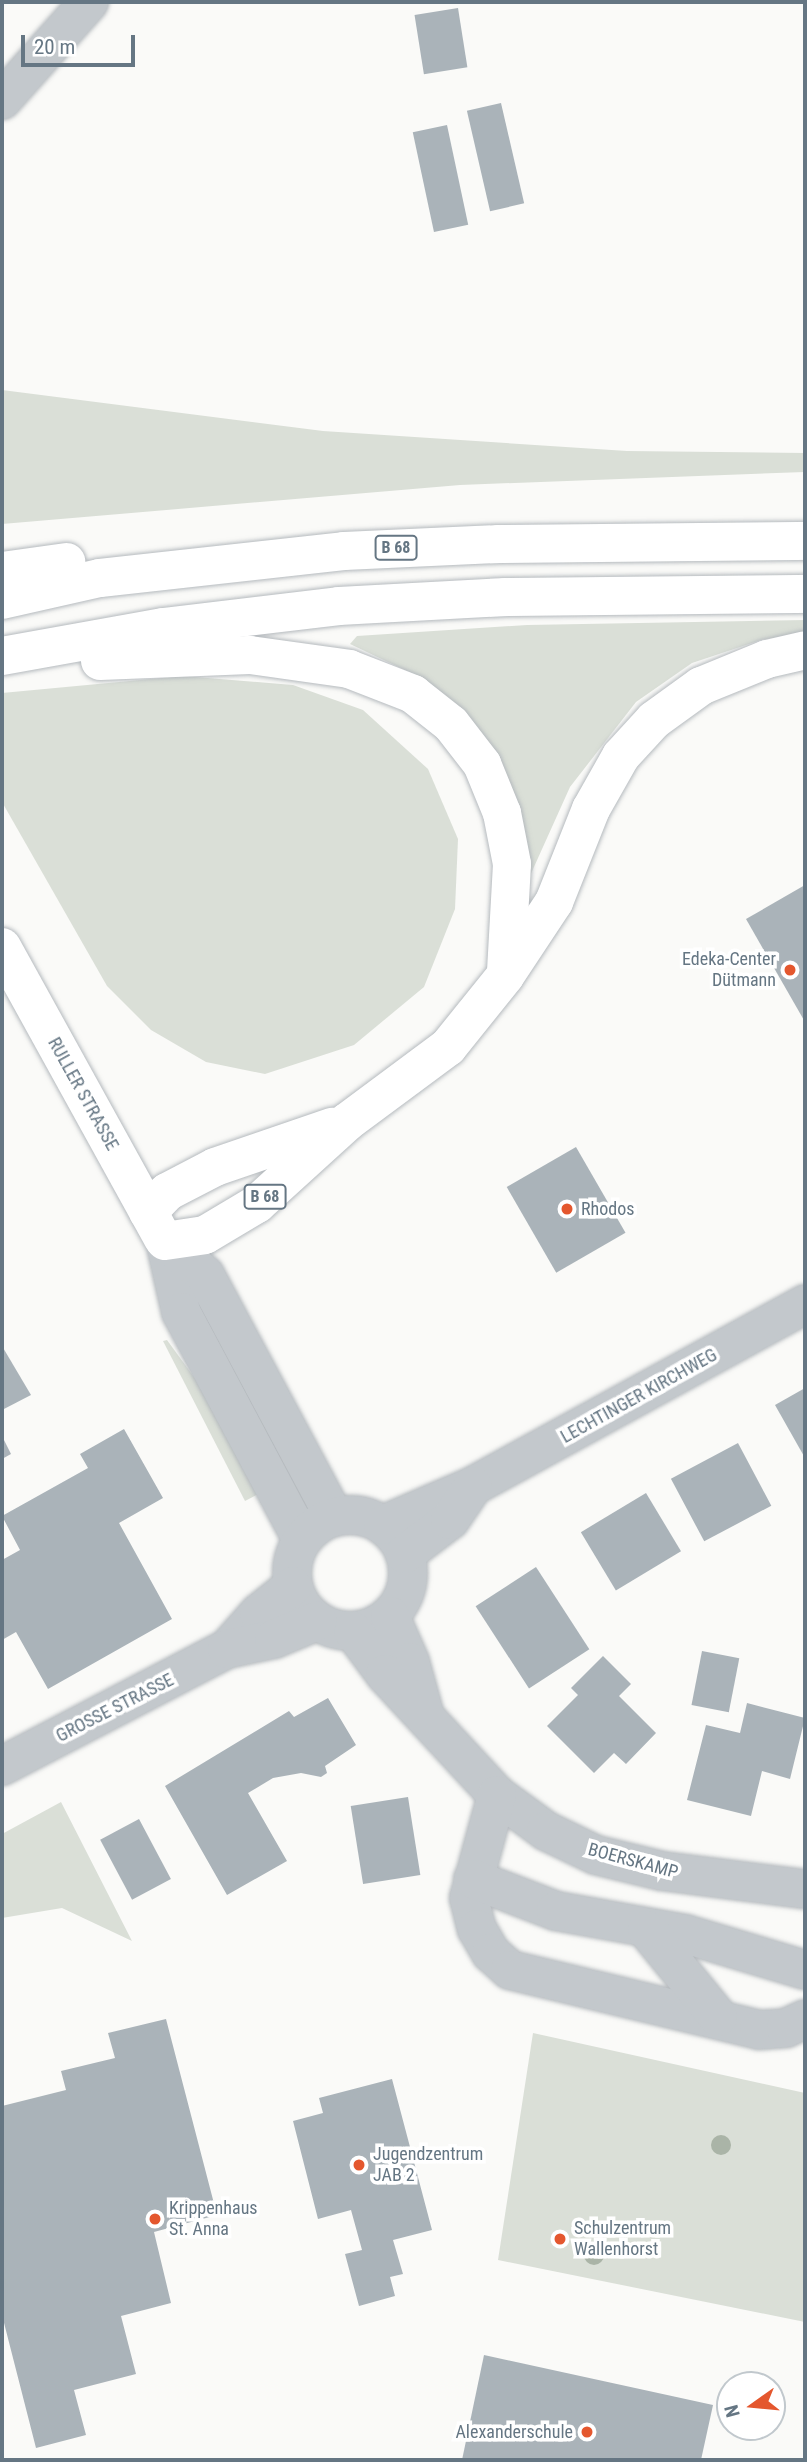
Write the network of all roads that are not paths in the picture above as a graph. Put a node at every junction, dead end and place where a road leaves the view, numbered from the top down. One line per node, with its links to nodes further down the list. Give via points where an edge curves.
1 (89, 2): 2 (street)
2 (2, 100)
3 (805, 541): 5 (main road, B 68, via 357,550)
4 (2, 571): 5 (main road, via 64,561)
5 (100, 578): 7 (main road, B 68)
6 (805, 594): 8 (main road, via 506,597 340,606 163,627)
7 (2, 600)
8 (44, 649): 10 (main road); 12 (main road, via 96,662 250,655 349,668 413,694 450,724 481,764 502,813 512,864)
9 (805, 650): 12 (main road, via 767,659 701,686 654,720 629,747 591,809 554,902)
10 (2, 656)
11 (2, 947): 14 (main road, RULLER STRASSE)
12 (505, 976): 13 (main road, B 68, via 448,1047)
13 (347, 1122): 14 (main road, B 68, via 215,1167 167,1192); 14 (main road, B 68, via 257,1204 205,1235)
14 (157, 1226): 16 (street, RULLER STRASSE, via 205,1275); 18 (street, RULLER STRASSE, via 181,1312)
15 (805, 1304): 17 (street, LECHTINGER KIRCHWEG, via 472,1486)
16 (334, 1517): 17 (street, via 359,1516); 18 (street)
17 (394, 1539): 20 (street, via 407,1587)
18 (302, 1540): 19 (street, via 293,1563)
19 (293, 1586): 21 (street, via 298,1600); 23 (street, GROSSE STRASSE, via 259,1613)
20 (390, 1616): 22 (street); 24 (street, BOERSKAMP, via 410,1662)
21 (317, 1621): 22 (street); 23 (street, GROSSE STRASSE, via 274,1639)
22 (353, 1631): 24 (street, BOERSKAMP)
23 (227, 1649): 25 (street, GROSSE STRASSE)
24 (425, 1717): 26 (street, BOERSKAMP)
25 (2, 1766)
26 (497, 1795): 27 (street); 28 (street, BOERSKAMP, via 546,1831 596,1855 719,1881)
27 (473, 1879): 29 (street, via 556,1911); 31 (street, via 469,1898 477,1929 491,1954 510,1970)
28 (805, 1889)
29 (647, 1930): 30 (street, via 685,1934); 31 (street)
30 (805, 1970)
31 (718, 2017): 32 (street, via 759,2030 786,2028)
32 (805, 2019)

